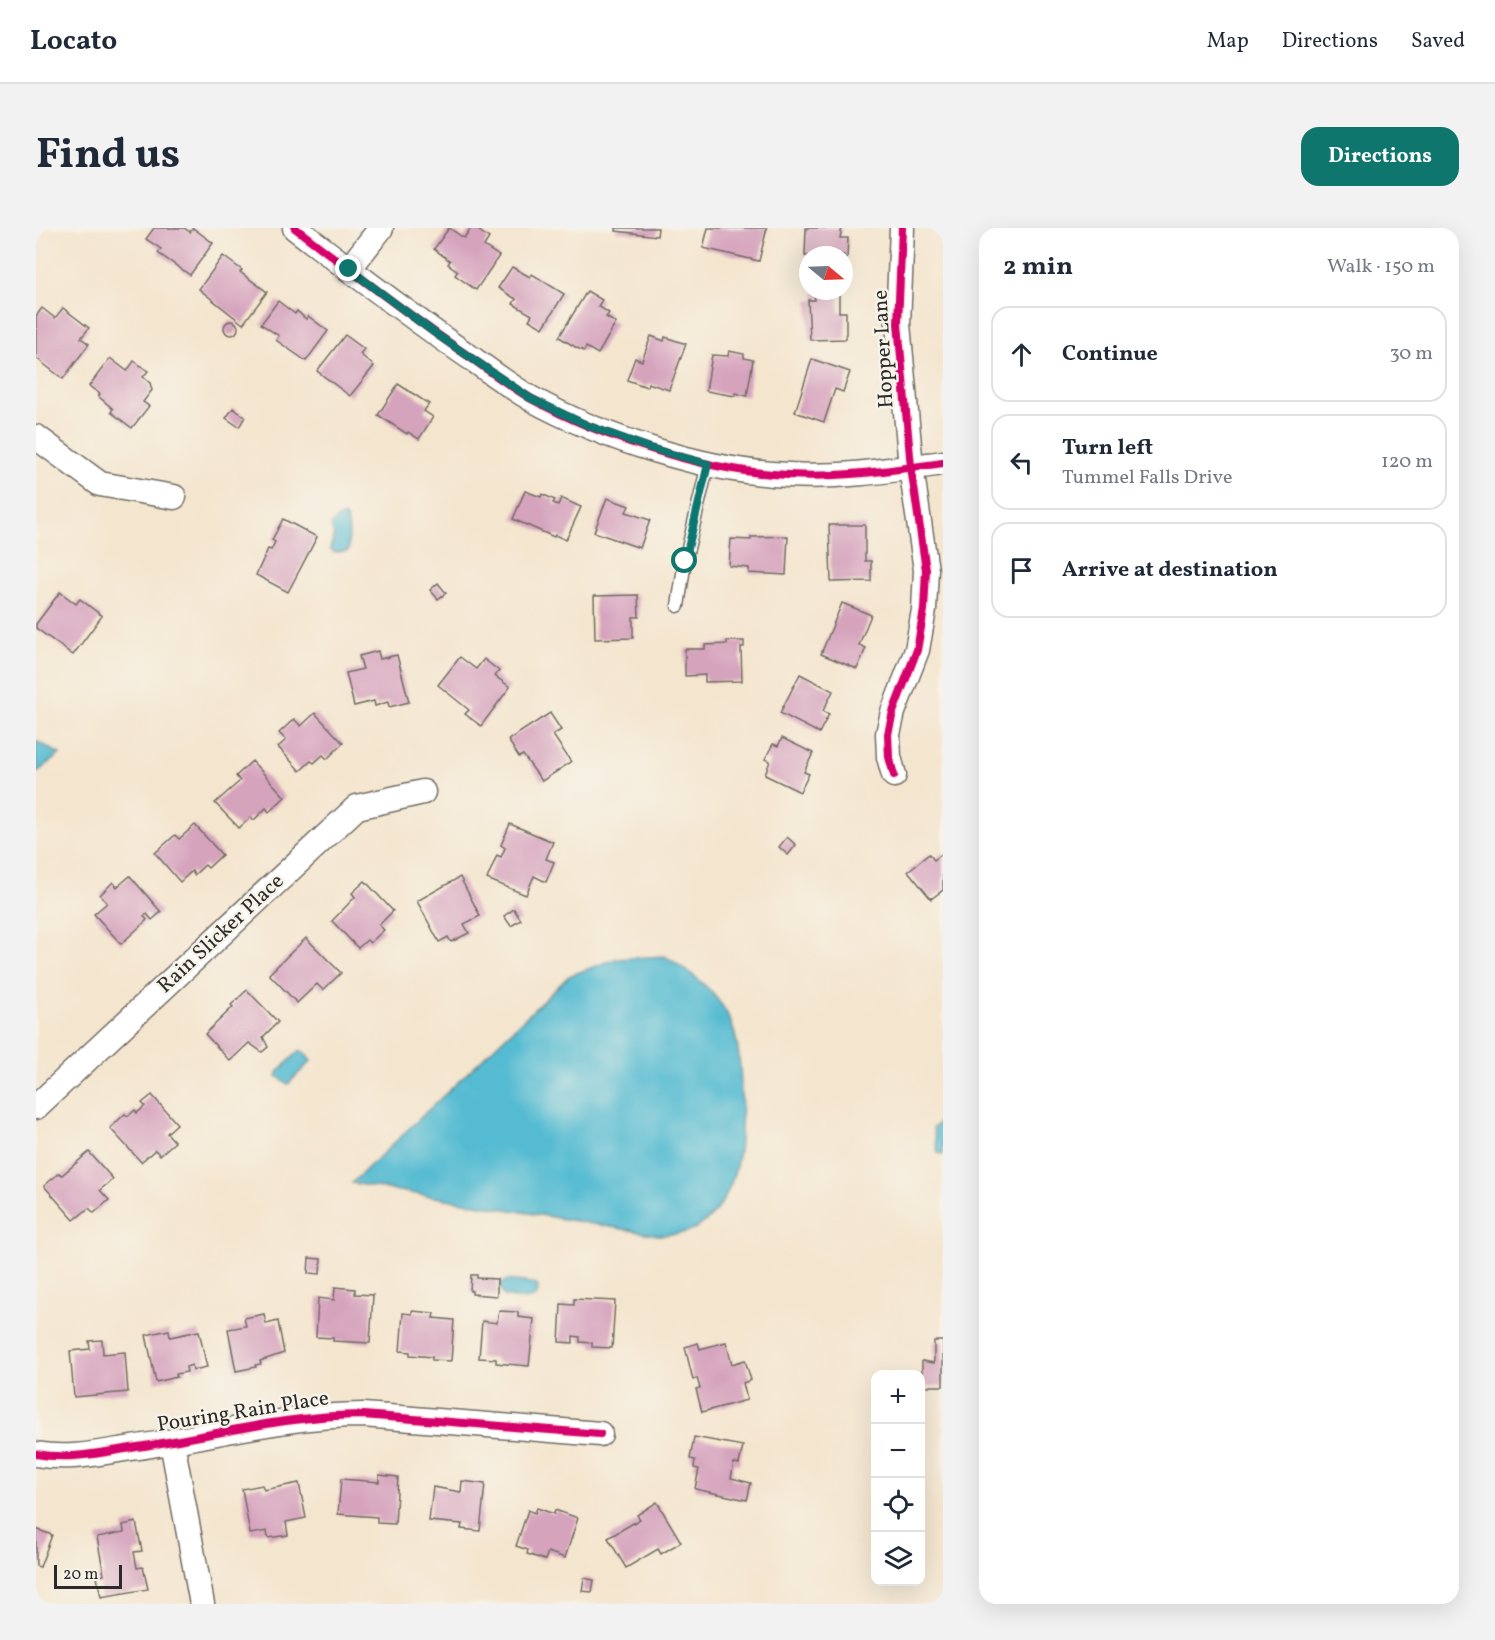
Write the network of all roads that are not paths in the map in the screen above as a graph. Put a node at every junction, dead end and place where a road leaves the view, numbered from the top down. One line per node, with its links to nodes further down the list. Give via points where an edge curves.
1 (295, 228): 4 (street)
2 (381, 228): 4 (street)
3 (902, 228): 8 (street, Hopper Lane, via 898,324)
4 (349, 269): 7 (street, via 530,398 589,426)
5 (36, 437): 9 (street, via 100,484)
6 (943, 463): 8 (street)
7 (708, 464): 8 (street, via 789,476); 10 (lane)
8 (911, 467): 11 (street, Hopper Lane, via 926,570 924,610 916,650 888,734)
9 (174, 497)
10 (678, 606)
11 (894, 775)
12 (423, 792): 13 (street, Rain Slicker Place, via 357,807)
13 (36, 1107)
14 (600, 1434): 15 (street, Pouring Rain Place, via 327,1415)
15 (172, 1442): 16 (street, Pouring Rain Place, via 72,1457); 17 (street)
16 (36, 1454)
17 (202, 1604)

